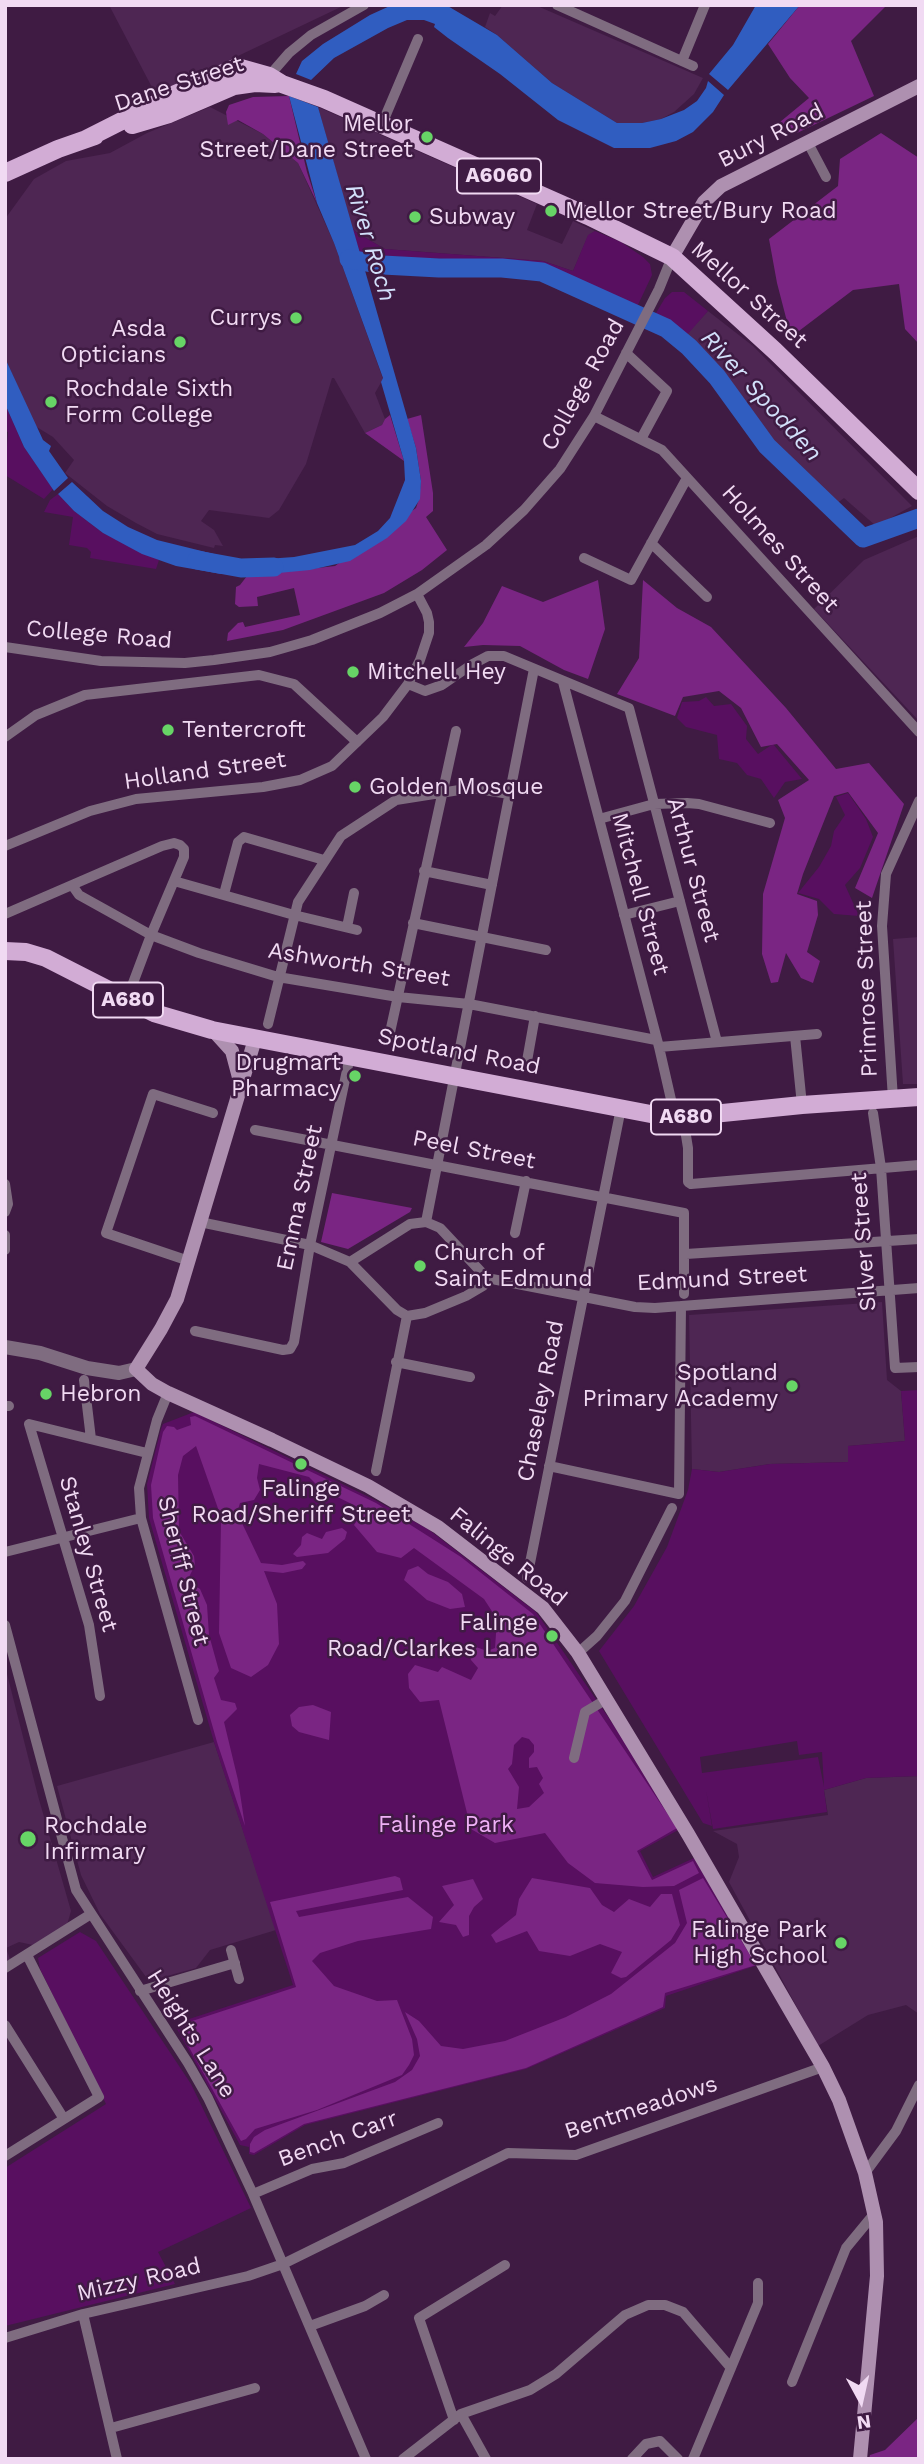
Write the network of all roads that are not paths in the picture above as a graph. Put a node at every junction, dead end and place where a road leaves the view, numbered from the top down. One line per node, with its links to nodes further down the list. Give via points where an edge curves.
1 (364, 5): 5 (street, via 289,53)
2 (557, 5): 3 (street, via 688,63)
3 (705, 5)
4 (418, 39): 7 (street)
5 (276, 80): 7 (main road, Mellor Street / A6060); 9 (main road, Dane Street / A6060, via 237,67 86,139)
6 (919, 86): 8 (main road, Bury Road)
7 (382, 124): 12 (main road, Mellor Street / A6060)
8 (807, 141): 10 (street); 12 (main road, Bury Road, via 721,187 705,202)
9 (10, 169): 11 (main road, A6060)
10 (826, 177)
11 (5, 181)
12 (672, 257): 13 (street, College Road); 17 (main road, Mellor Street / A6060)
13 (626, 353): 14 (street, College Road); 15 (street, via 667,391)
14 (594, 416): 15 (street, Holmes Street); 20 (street, College Road, via 560,469 524,510 467,560)
15 (641, 439): 16 (street, Holmes Street, via 662,450)
16 (687, 478): 18 (street); 27 (street, Holmes Street)
17 (919, 491)
18 (651, 543): 19 (street, via 631,580); 21 (street)
19 (584, 558)
20 (417, 594): 22 (street, College Road, via 312,640 214,660 120,662); 25 (street, Holland Street, via 427,613 429,633)
21 (707, 597)
22 (5, 647)
23 (534, 669): 24 (street); 25 (street, via 504,656 488,656 425,691); 31 (street)
24 (563, 682): 33 (street, Arthur Street, via 629,708); 34 (street, Mitchell Street)
25 (408, 684): 29 (street, Holland Street)
26 (456, 731): 30 (street)
27 (919, 732)
28 (5, 737): 29 (street, via 36,715 85,695 259,675 294,684)
29 (357, 742): 36 (street, Holland Street, via 332,766 300,780 136,799 90,811)
30 (442, 792): 31 (street, via 472,788); 37 (street, via 396,800 341,835); 38 (street)
31 (509, 794): 41 (street)
32 (919, 801): 71 (street, Primrose Street, via 886,874 881,926)
33 (654, 804): 34 (street); 35 (street, via 699,804); 44 (street, Arthur Street)
34 (599, 819): 47 (street, Mitchell Street)
35 (770, 822)
36 (5, 846)
37 (324, 860): 43 (street, via 244,837); 46 (street)
38 (424, 872): 41 (street); 48 (street)
39 (174, 881): 40 (street, via 184,858 182,847 169,844); 43 (street); 49 (street)
40 (72, 885): 45 (street); 49 (street, Ashworth Street, via 79,895)
41 (492, 885): 50 (street)
42 (354, 893): 46 (street, via 352,928)
43 (224, 894): 46 (street)
44 (680, 901): 47 (street); 64 (street, Arthur Street)
45 (5, 914)
46 (294, 915): 53 (street)
47 (624, 915): 65 (street, Mitchell Street)
48 (413, 923): 50 (street); 54 (street)
49 (151, 935): 53 (street, Ashworth Street); 55 (street)
50 (482, 938): 51 (street); 56 (street)
51 (546, 950)
52 (5, 951): 55 (main road, Spotland Road / A680, via 46,958)
53 (278, 977): 54 (street, Ashworth Street); 58 (street)
54 (398, 997): 56 (street, Ashworth Street); 62 (street)
55 (127, 999): 59 (main road, Spotland Road / A680, via 154,1013)
56 (469, 1004): 57 (street, Ashworth Street); 68 (street)
57 (535, 1016): 65 (street, Ashworth Street); 67 (street)
58 (268, 1024)
59 (212, 1030): 63 (main road, Spotland Road / A680); 69 (main road, via 232,1051)
60 (817, 1034): 61 (street, Ashworth Street)
61 (795, 1036): 64 (street, Ashworth Street); 72 (street)
62 (389, 1037)
63 (256, 1039): 66 (main road, Spotland Road / A680); 69 (main road)
64 (717, 1042): 65 (street, Ashworth Street)
65 (658, 1044): 76 (street, Mitchell Street)
66 (350, 1056): 68 (main road, Spotland Road / A680); 78 (street, Emma Street)
67 (527, 1061)
68 (455, 1076): 73 (main road, Spotland Road / A680); 79 (street)
69 (242, 1090): 86 (main road)
70 (919, 1097): 71 (main road, Spotland Road / A680)
71 (893, 1099): 72 (main road, Spotland Road / A680)
72 (802, 1105): 76 (main road, Spotland Road / A680)
73 (621, 1108): 76 (main road, Spotland Road / A680); 84 (street, Chaseley Road)
74 (213, 1113): 95 (street, via 153,1094 106,1233)
75 (873, 1113): 81 (street, Silver Street)
76 (679, 1117): 81 (street, Mitchell Street, via 688,1148 688,1182 695,1185)
77 (255, 1130): 78 (street, Peel Street)
78 (333, 1144): 79 (street, Peel Street); 92 (street, Emma Street)
79 (437, 1165): 82 (street, Peel Street); 87 (street)
80 (919, 1165): 81 (street)
81 (881, 1168): 91 (street, Silver Street)
82 (526, 1181): 84 (street, Peel Street); 88 (street)
83 (5, 1184): 85 (street)
84 (603, 1198): 94 (street, Peel Street, via 684,1213); 101 (street, Chaseley Road)
85 (5, 1212)
86 (200, 1222): 92 (street); 95 (main road)
87 (426, 1222): 96 (street, via 410,1224); 97 (street, via 440,1228)
88 (515, 1233)
89 (5, 1235): 93 (street)
90 (919, 1239): 91 (street)
91 (885, 1242): 94 (street); 99 (street, Silver Street)
92 (310, 1245): 96 (street); 104 (street, Emma Street, via 290,1349)
93 (5, 1250)
94 (686, 1254): 100 (street)
95 (189, 1261): 108 (main road, via 177,1299)
96 (350, 1262): 103 (street)
97 (488, 1277): 101 (street, Edmund Street); 103 (street, via 483,1286 466,1296)
98 (919, 1288): 99 (street, Edmund Street)
99 (888, 1290): 102 (street, Edmund Street); 107 (street, Silver Street, via 895,1368)
100 (684, 1294)
101 (584, 1296): 102 (street, Edmund Street, via 635,1307); 114 (street, Chaseley Road)
102 (681, 1306): 114 (street, via 679,1494)
103 (407, 1316): 106 (street)
104 (195, 1331)
105 (5, 1347): 108 (street, via 87,1368 119,1373)
106 (396, 1362): 109 (street); 115 (street)
107 (919, 1367)
108 (136, 1369): 111 (main road, Falinge Road)
109 (470, 1377)
110 (85, 1380): 112 (street)
111 (168, 1393): 113 (street, Sheriff Street); 122 (main road, Falinge Road, via 368,1486 438,1527 542,1608)
112 (91, 1438): 113 (street); 118 (street, Stanley Street, via 29,1424)
113 (147, 1453): 117 (street, Sheriff Street, via 139,1488)
114 (549, 1466): 120 (street, Chaseley Road)
115 (376, 1471)
116 (672, 1508): 122 (street, via 625,1601)
117 (141, 1518): 118 (street); 125 (street, Sheriff Street)
118 (62, 1538): 119 (street); 123 (street, Stanley Street, via 89,1625)
119 (5, 1552)
120 (527, 1578)
121 (5, 1625): 127 (street, Heights Lane, via 76,1890)
122 (579, 1653): 124 (main road, Falinge Road)
123 (100, 1696)
124 (607, 1699): 126 (street, via 585,1712); 135 (main road, Falinge Road)
125 (198, 1720)
126 (574, 1758)
127 (91, 1914): 129 (street); 133 (street, Heights Lane)
128 (231, 1950): 130 (street)
129 (27, 1955): 131 (street); 137 (street, via 99,2097)
130 (235, 1963): 132 (street); 133 (street)
131 (5, 1968)
132 (239, 1979)
133 (140, 1991): 141 (street, Heights Lane, via 208,2098)
134 (5, 2025): 137 (street)
135 (823, 2067): 140 (main road, Falinge Road); 143 (street, Bentmeadows, via 576,2155 508,2153)
136 (919, 2085): 140 (street, via 896,2131)
137 (64, 2119): 139 (street)
138 (438, 2123): 141 (street, Bench Carr, via 344,2163 312,2169)
139 (5, 2156)
140 (865, 2173): 142 (main road, Falinge Road)
141 (253, 2194): 143 (street, Heights Lane)
142 (874, 2214): 151 (street, via 846,2248); 162 (main road, Falinge Road, via 877,2276)
143 (283, 2264): 147 (street, Mizzy Road); 148 (street, Heights Lane)
144 (505, 2265): 153 (street, via 418,2318)
145 (758, 2283): 150 (street, via 758,2303)
146 (384, 2295): 148 (street)
147 (83, 2314): 149 (street, Mizzy Road); 154 (street)
148 (310, 2326): 156 (street, Heights Lane)
149 (5, 2338)
150 (731, 2368): 153 (street, via 683,2312 648,2305 625,2315 556,2374 530,2390); 161 (street)
151 (792, 2382)
152 (254, 2388): 154 (street)
153 (457, 2417): 157 (street); 158 (street)
154 (111, 2428): 155 (street)
155 (115, 2458)
156 (366, 2459)
157 (403, 2459)
158 (486, 2459)
159 (632, 2459): 160 (street, via 646,2444 660,2441)
160 (678, 2459)
161 (693, 2459)
162 (860, 2459)

